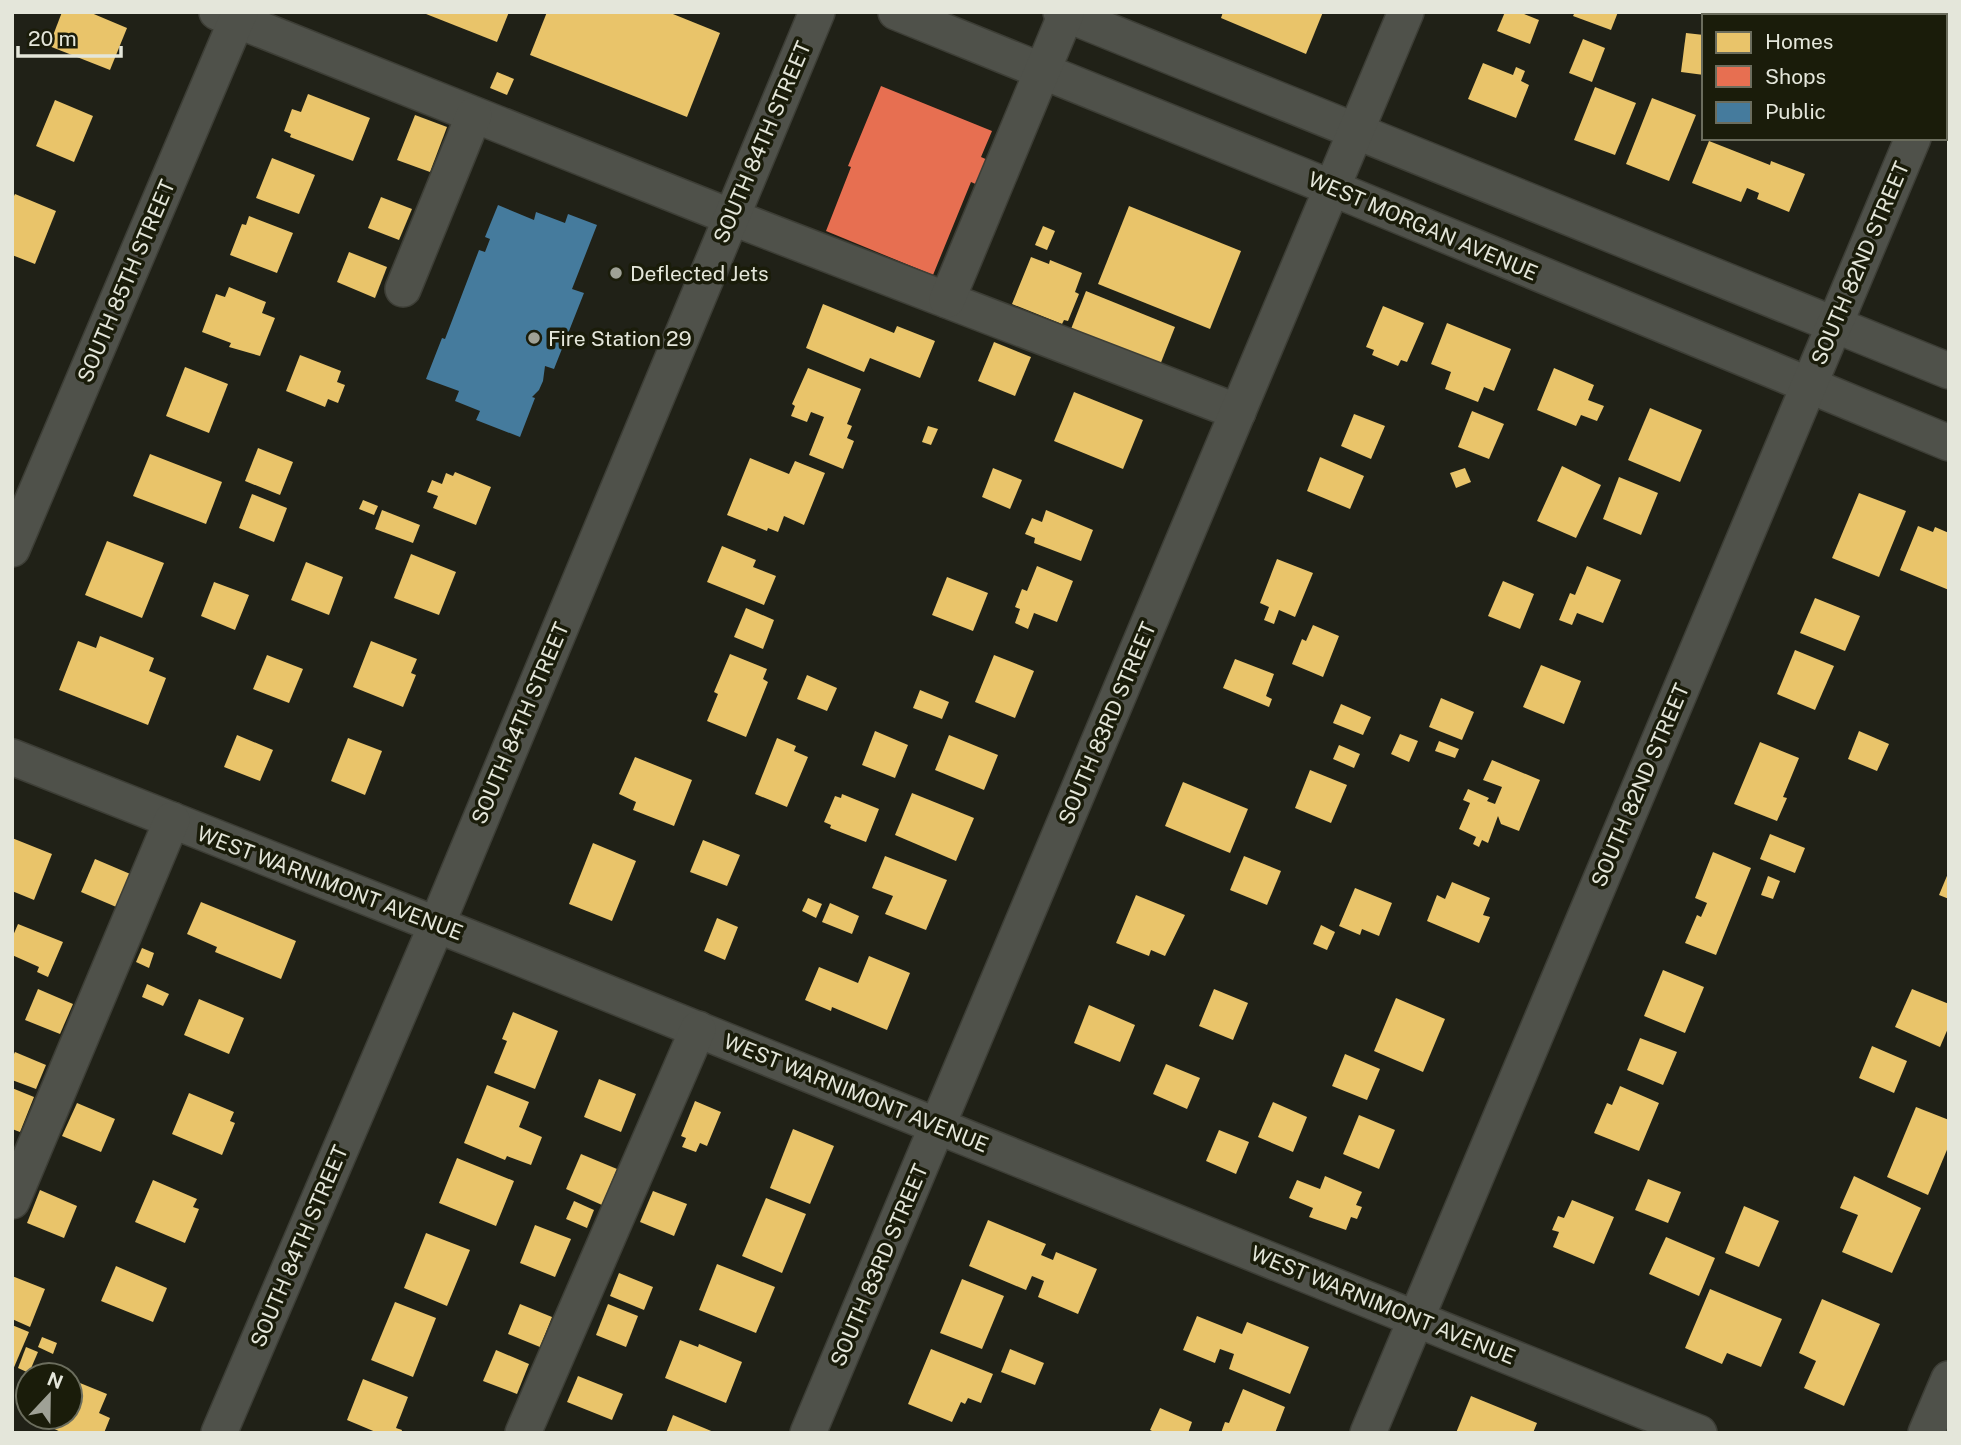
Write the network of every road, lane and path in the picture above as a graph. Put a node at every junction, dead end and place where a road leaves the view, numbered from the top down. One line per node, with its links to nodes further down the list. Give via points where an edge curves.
1 (817, 12): 11 (street, SOUTH 84TH STREET)
2 (896, 12): 6 (street, WEST MORGAN AVENUE)
3 (1406, 12): 8 (street, SOUTH 83RD STREET)
4 (1064, 13): 6 (street); 8 (street)
5 (231, 15): 7 (street); 19 (street, SOUTH 85TH STREET)
6 (1042, 71): 10 (street, WEST MORGAN AVENUE); 13 (street)
7 (474, 115): 11 (street); 12 (street)
8 (1356, 131): 10 (street, SOUTH 83RD STREET); 14 (street)
9 (1912, 140): 14 (street, SOUTH 82ND STREET)
10 (1332, 188): 16 (street, WEST MORGAN AVENUE); 17 (street, SOUTH 83RD STREET)
11 (731, 216): 13 (street); 22 (street, SOUTH 84TH STREET)
12 (403, 289)
13 (947, 300): 17 (street)
14 (1834, 324): 15 (street); 16 (street, SOUTH 82ND STREET)
15 (1949, 371)
16 (1807, 385): 18 (street, WEST MORGAN AVENUE); 26 (street, SOUTH 82ND STREET)
17 (1238, 412): 24 (street, SOUTH 83RD STREET)
18 (1949, 443)
19 (12, 549)
20 (12, 757): 21 (street, WEST WARNIMONT AVENUE)
21 (172, 820): 22 (street, WEST WARNIMONT AVENUE); 25 (street)
22 (437, 925): 23 (street, WEST WARNIMONT AVENUE); 28 (street, SOUTH 84TH STREET)
23 (698, 1029): 24 (street, WEST WARNIMONT AVENUE); 29 (street)
24 (937, 1126): 26 (street, WEST WARNIMONT AVENUE); 30 (street, SOUTH 83RD STREET)
25 (12, 1201)
26 (1417, 1318): 31 (street, SOUTH 82ND STREET); 32 (street, WEST WARNIMONT AVENUE)
27 (1949, 1379): 33 (street)
28 (219, 1433)
29 (523, 1433)
30 (808, 1433)
31 (1368, 1433)
32 (1699, 1433)
33 (1927, 1433)

